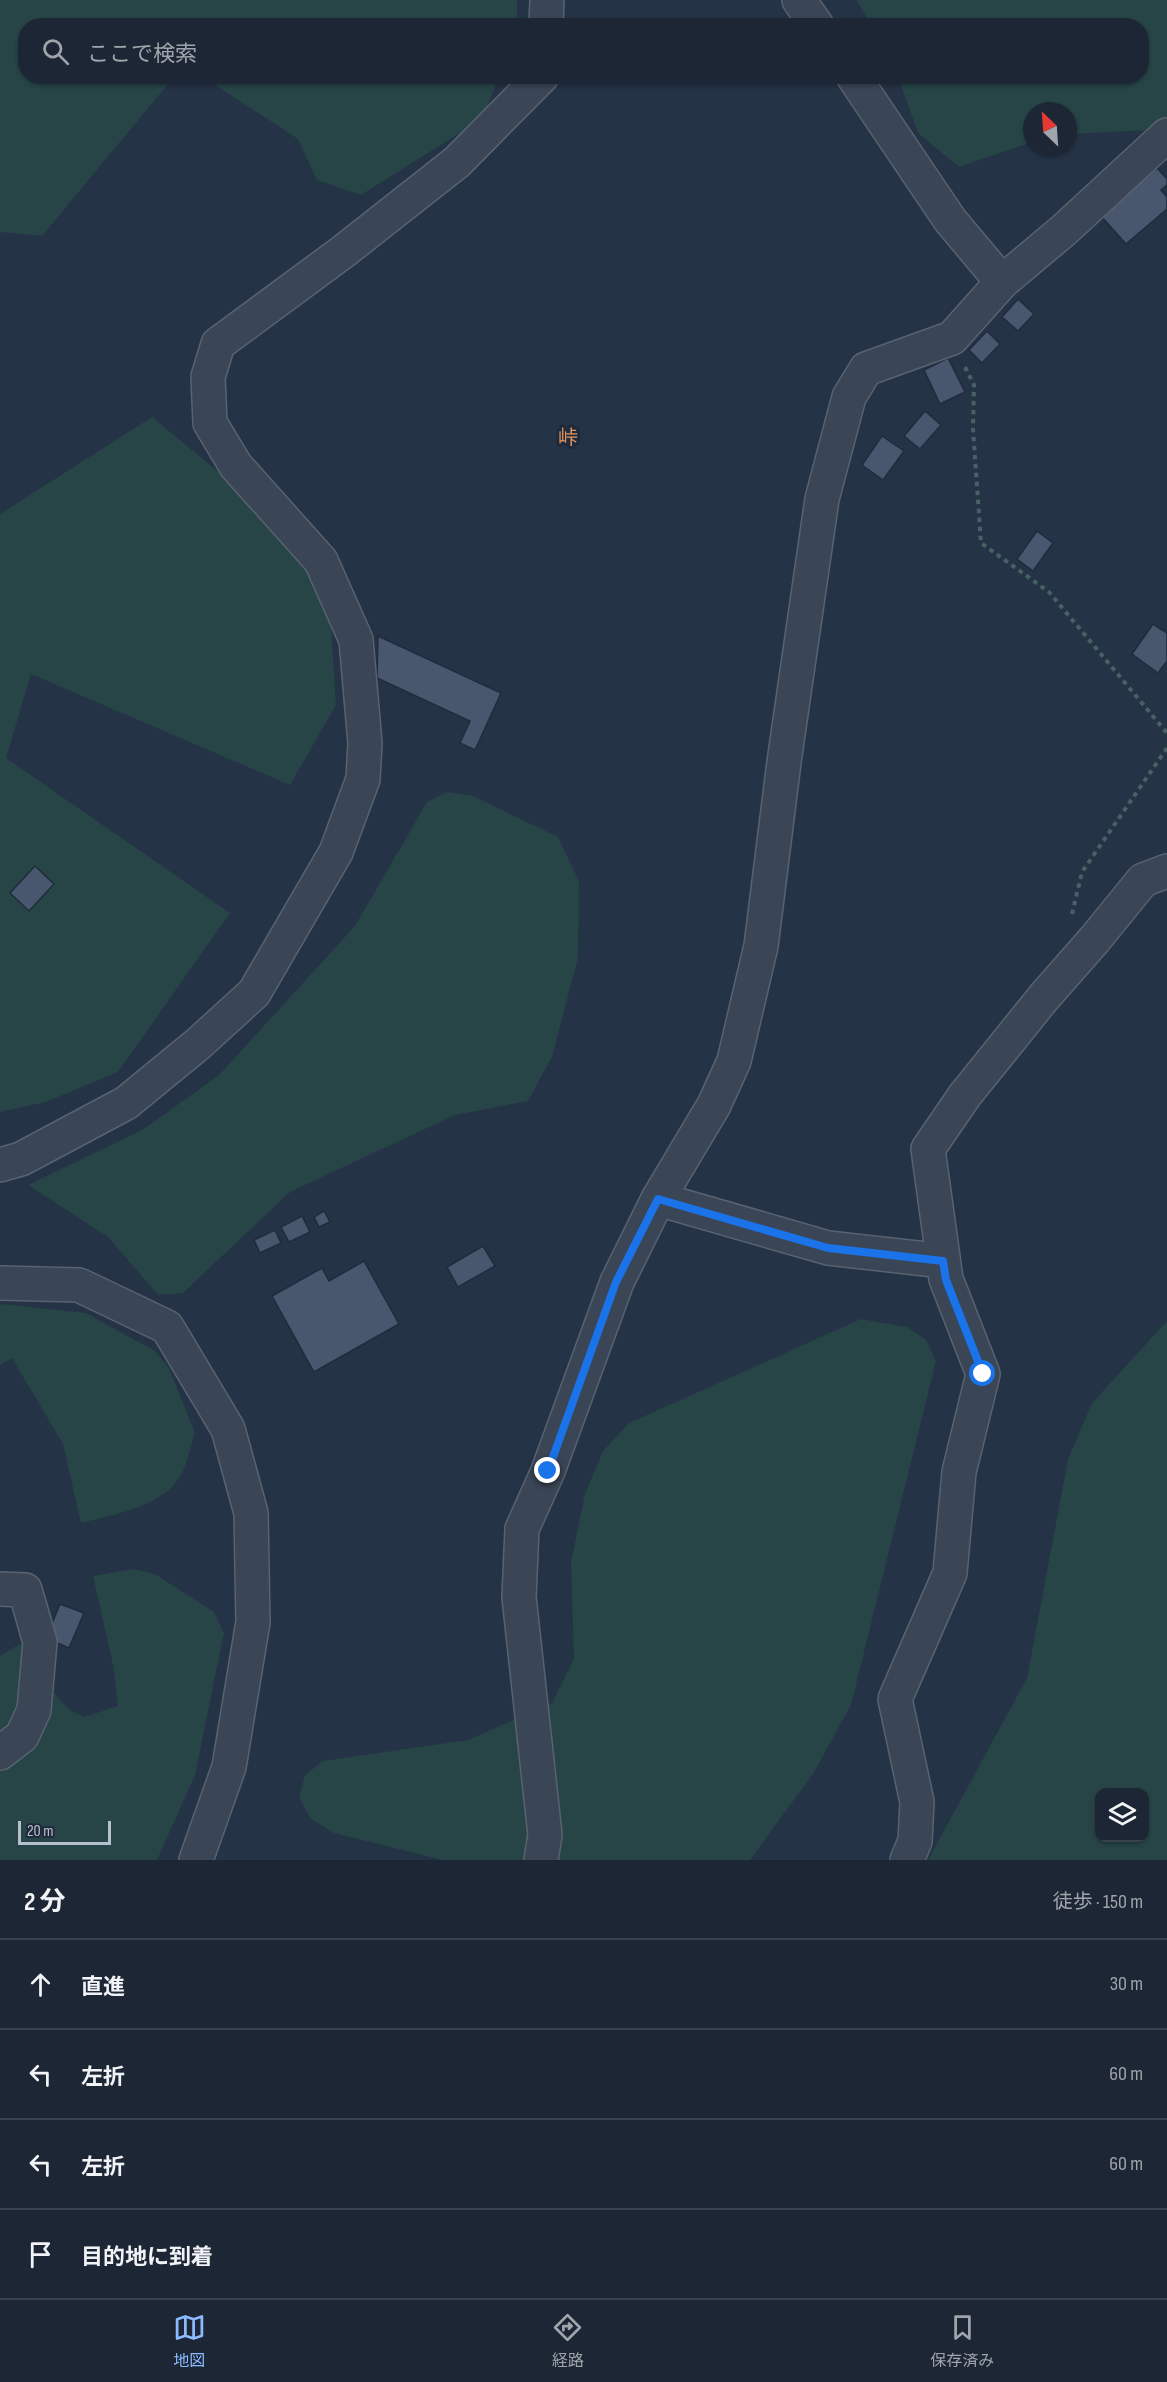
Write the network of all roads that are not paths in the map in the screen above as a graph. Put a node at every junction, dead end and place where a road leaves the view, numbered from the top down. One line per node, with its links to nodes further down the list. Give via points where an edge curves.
1 (547, 0): 3 (street)
2 (800, 0): 4 (street)
3 (546, 18)
4 (812, 18)
5 (534, 84): 10 (street, via 457,162 218,344 208,377 210,423 236,466 321,561 356,640 365,742 363,779 336,852 254,993 126,1103 21,1159)
6 (858, 84): 8 (street, via 950,220)
7 (1167, 135): 8 (street)
8 (1002, 282): 11 (street, via 952,338 866,369 849,397 822,499 761,946 734,1060 714,1105)
9 (1167, 871): 12 (street, via 1143,880 980,1077 928,1149)
10 (0, 1165)
11 (658, 1199): 12 (street, via 828,1248); 17 (street, via 616,1282 548,1471 522,1529 519,1597 544,1835)
12 (943, 1261): 18 (street, via 946,1280 983,1374 958,1472 950,1573 895,1699 917,1802 915,1841)
13 (0, 1283): 16 (street, via 79,1286 167,1327 228,1429 251,1514 253,1622 229,1767)
14 (0, 1589): 15 (street, via 25,1590 40,1642 34,1710 22,1736)
15 (0, 1753)
16 (196, 1860)
17 (541, 1860)
18 (907, 1860)

